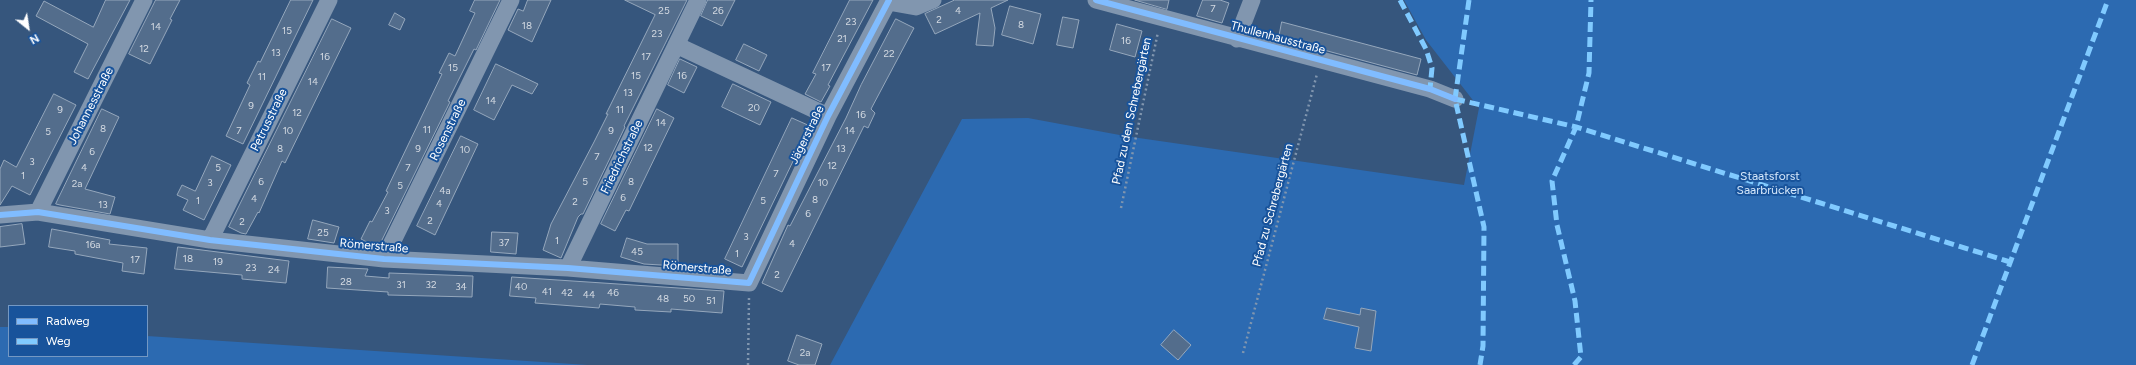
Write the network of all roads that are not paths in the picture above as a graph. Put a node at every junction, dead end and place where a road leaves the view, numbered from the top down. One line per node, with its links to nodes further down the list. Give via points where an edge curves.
1 (144, 0): 13 (street, Johannesstraße)
2 (328, 0): 15 (street, Petrusstraße)
3 (511, 0): 16 (street, Rosenstraße)
4 (698, 0): 10 (street, Friedrichstraße)
5 (932, 0): 8 (street, via 916,7)
6 (1096, 0): 9 (street, Thullenhausstraße)
7 (1252, 0): 9 (street)
8 (888, 1): 12 (street, Jägerstraße)
9 (1237, 39): 11 (street, Thullenhausstraße, via 1430,89)
10 (676, 45): 12 (street); 17 (street, Friedrichstraße)
11 (1455, 99)
12 (828, 116): 18 (street, Jägerstraße)
13 (38, 212): 14 (street, Römerstraße); 15 (street, Römerstraße)
14 (0, 215)
15 (210, 240): 16 (street, Römerstraße)
16 (384, 259): 17 (street, Römerstraße)
17 (568, 268): 18 (street, Römerstraße)
18 (749, 283)

